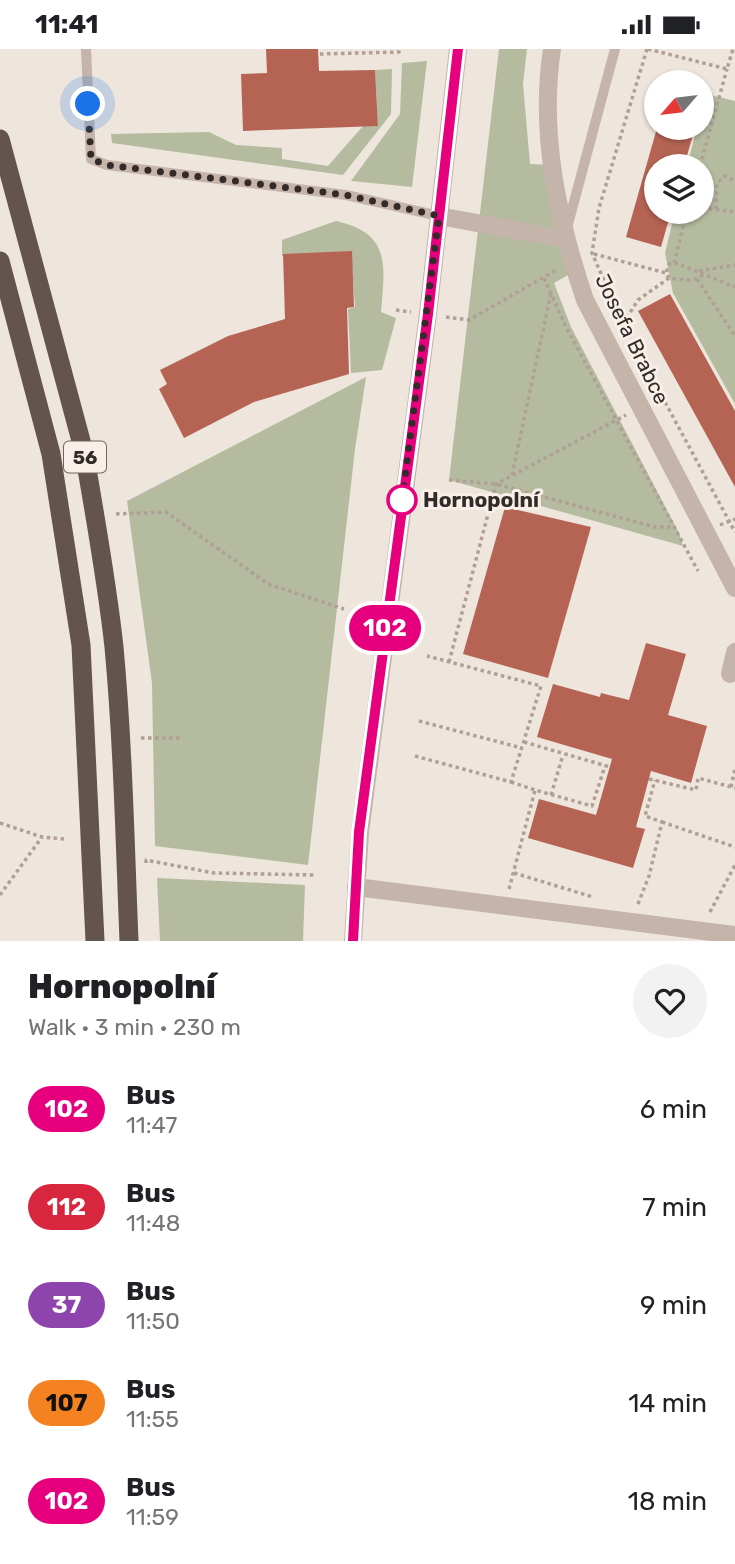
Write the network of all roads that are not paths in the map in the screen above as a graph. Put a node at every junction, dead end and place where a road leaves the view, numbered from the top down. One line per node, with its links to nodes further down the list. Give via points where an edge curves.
1 (86, 49): 6 (lane, via 91,159 107,165 346,195)
2 (458, 49): 6 (street)
3 (552, 49): 7 (street, Josefa Brabce, via 548,136)
4 (615, 49): 7 (lane)
5 (0, 139): 13 (highway, 56, via 85,452 113,645)
6 (439, 216): 7 (street); 12 (street, via 359,832)
7 (564, 239): 9 (street, Josefa Brabce, via 585,300)
8 (0, 261): 15 (highway, 56, via 51,454 81,645)
9 (735, 588)
10 (735, 652): 11 (street)
11 (730, 674)
12 (356, 887): 14 (street); 16 (street)
13 (129, 932)
14 (735, 936)
15 (95, 941)
16 (353, 941)

